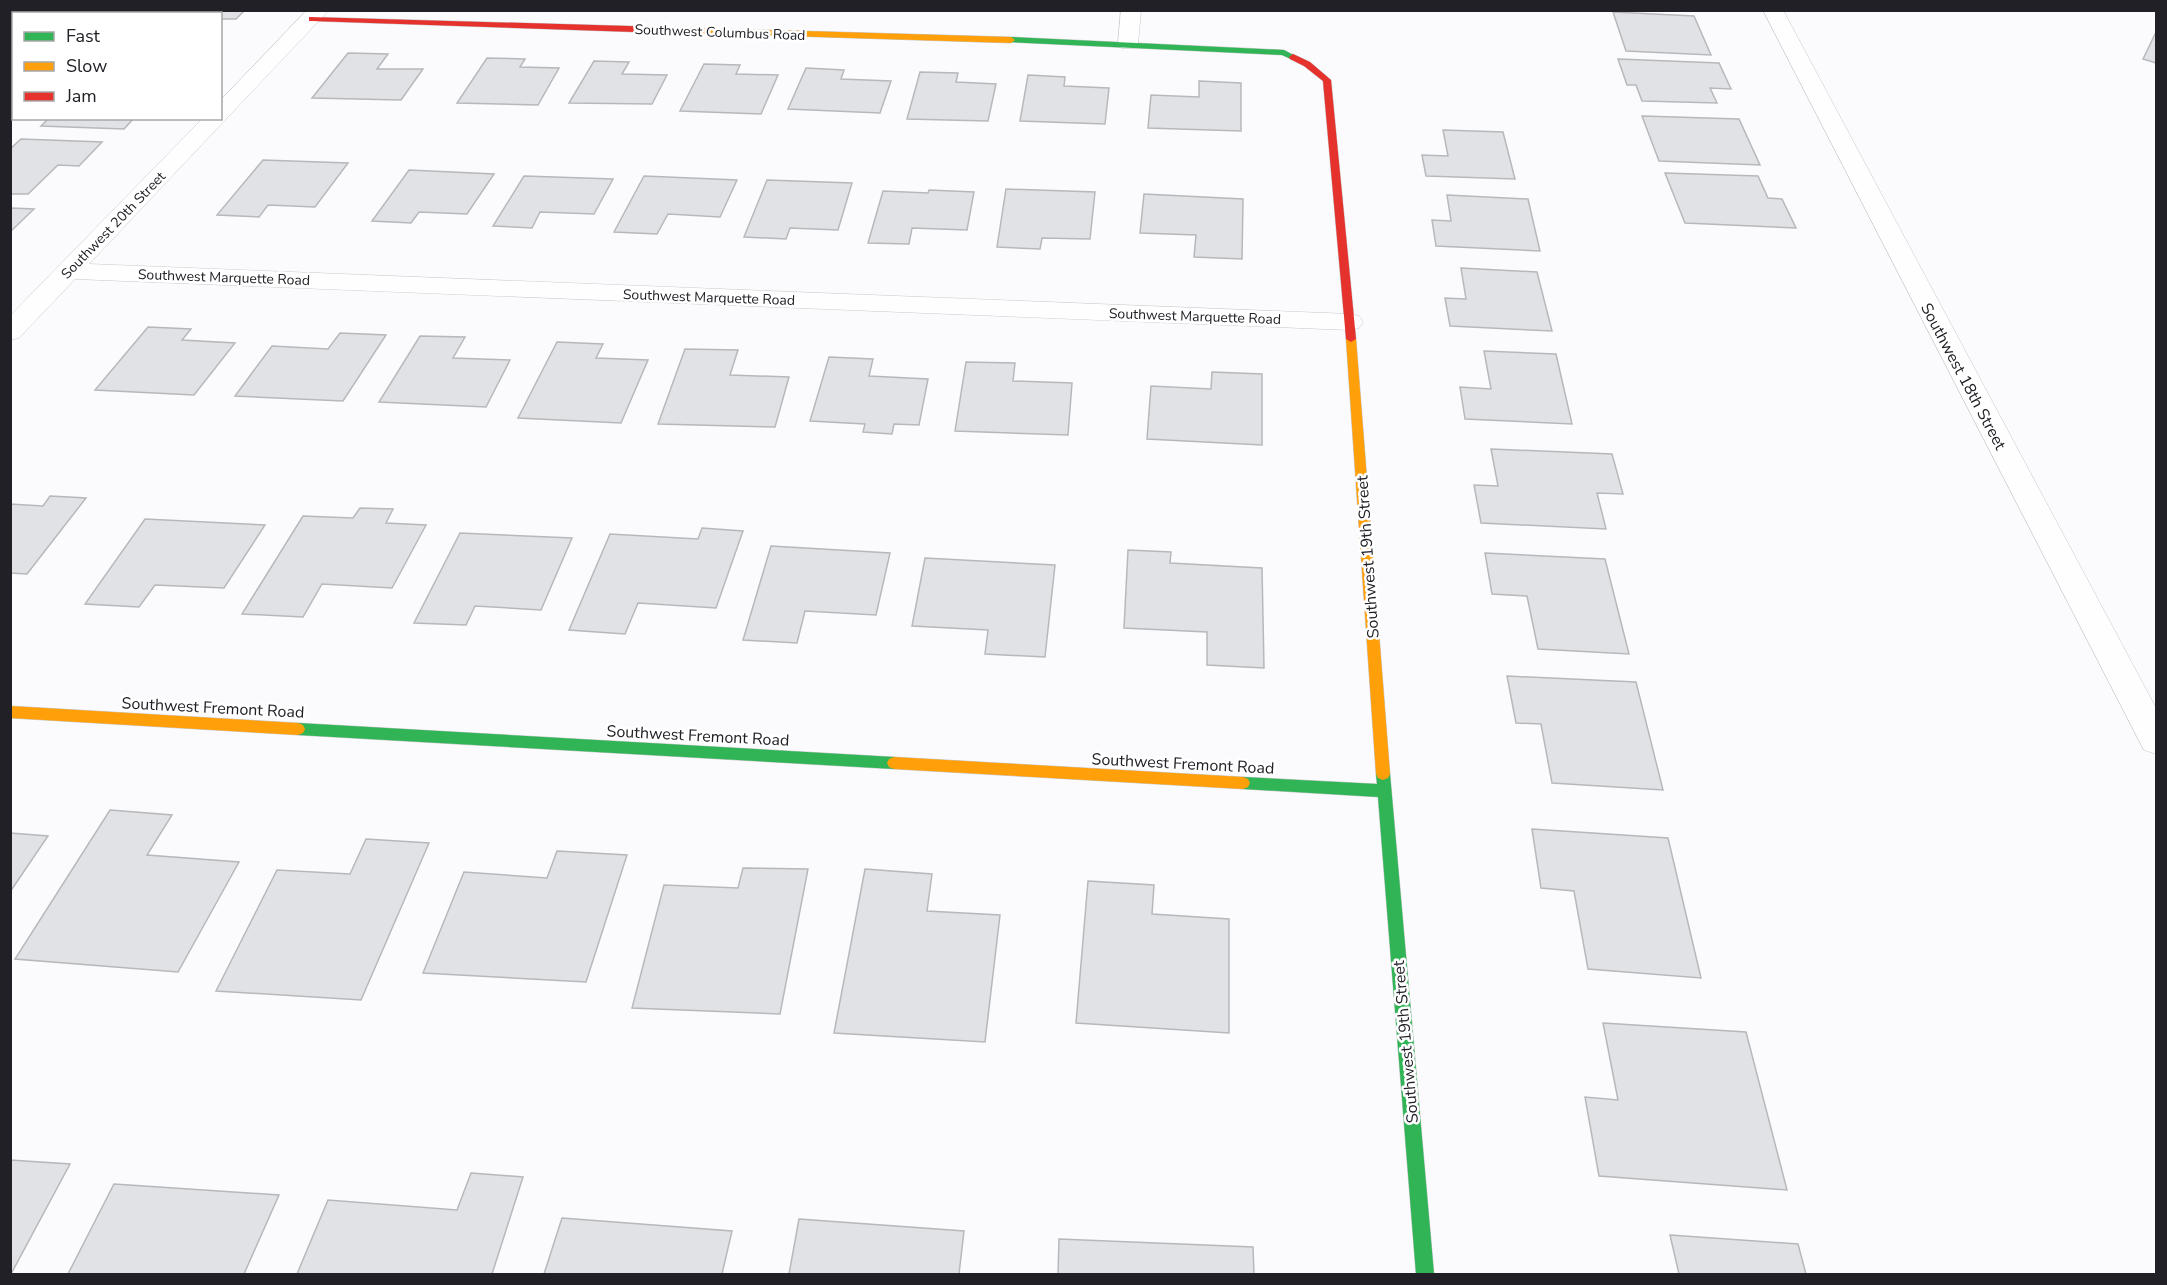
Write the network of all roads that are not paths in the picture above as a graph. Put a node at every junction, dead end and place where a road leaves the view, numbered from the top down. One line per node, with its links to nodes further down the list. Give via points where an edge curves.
1 (1131, 10): 4 (street)
2 (1773, 10): 11 (street, Southwest 18th Street)
3 (316, 15): 4 (street, Southwest Columbus Road); 5 (street)
4 (1128, 44): 8 (street, Southwest 19th Street, via 1284,53 1327,80)
5 (222, 112)
6 (214, 120): 7 (street, Southwest 20th Street)
7 (68, 271): 8 (street, Southwest Marquette Road); 9 (street, Southwest 20th Street)
8 (1350, 322): 12 (street, Southwest 19th Street)
9 (10, 332)
10 (10, 712): 12 (street, Southwest Fremont Road)
11 (2157, 740)
12 (1384, 791): 13 (street, Southwest 19th Street)
13 (1425, 1275)

